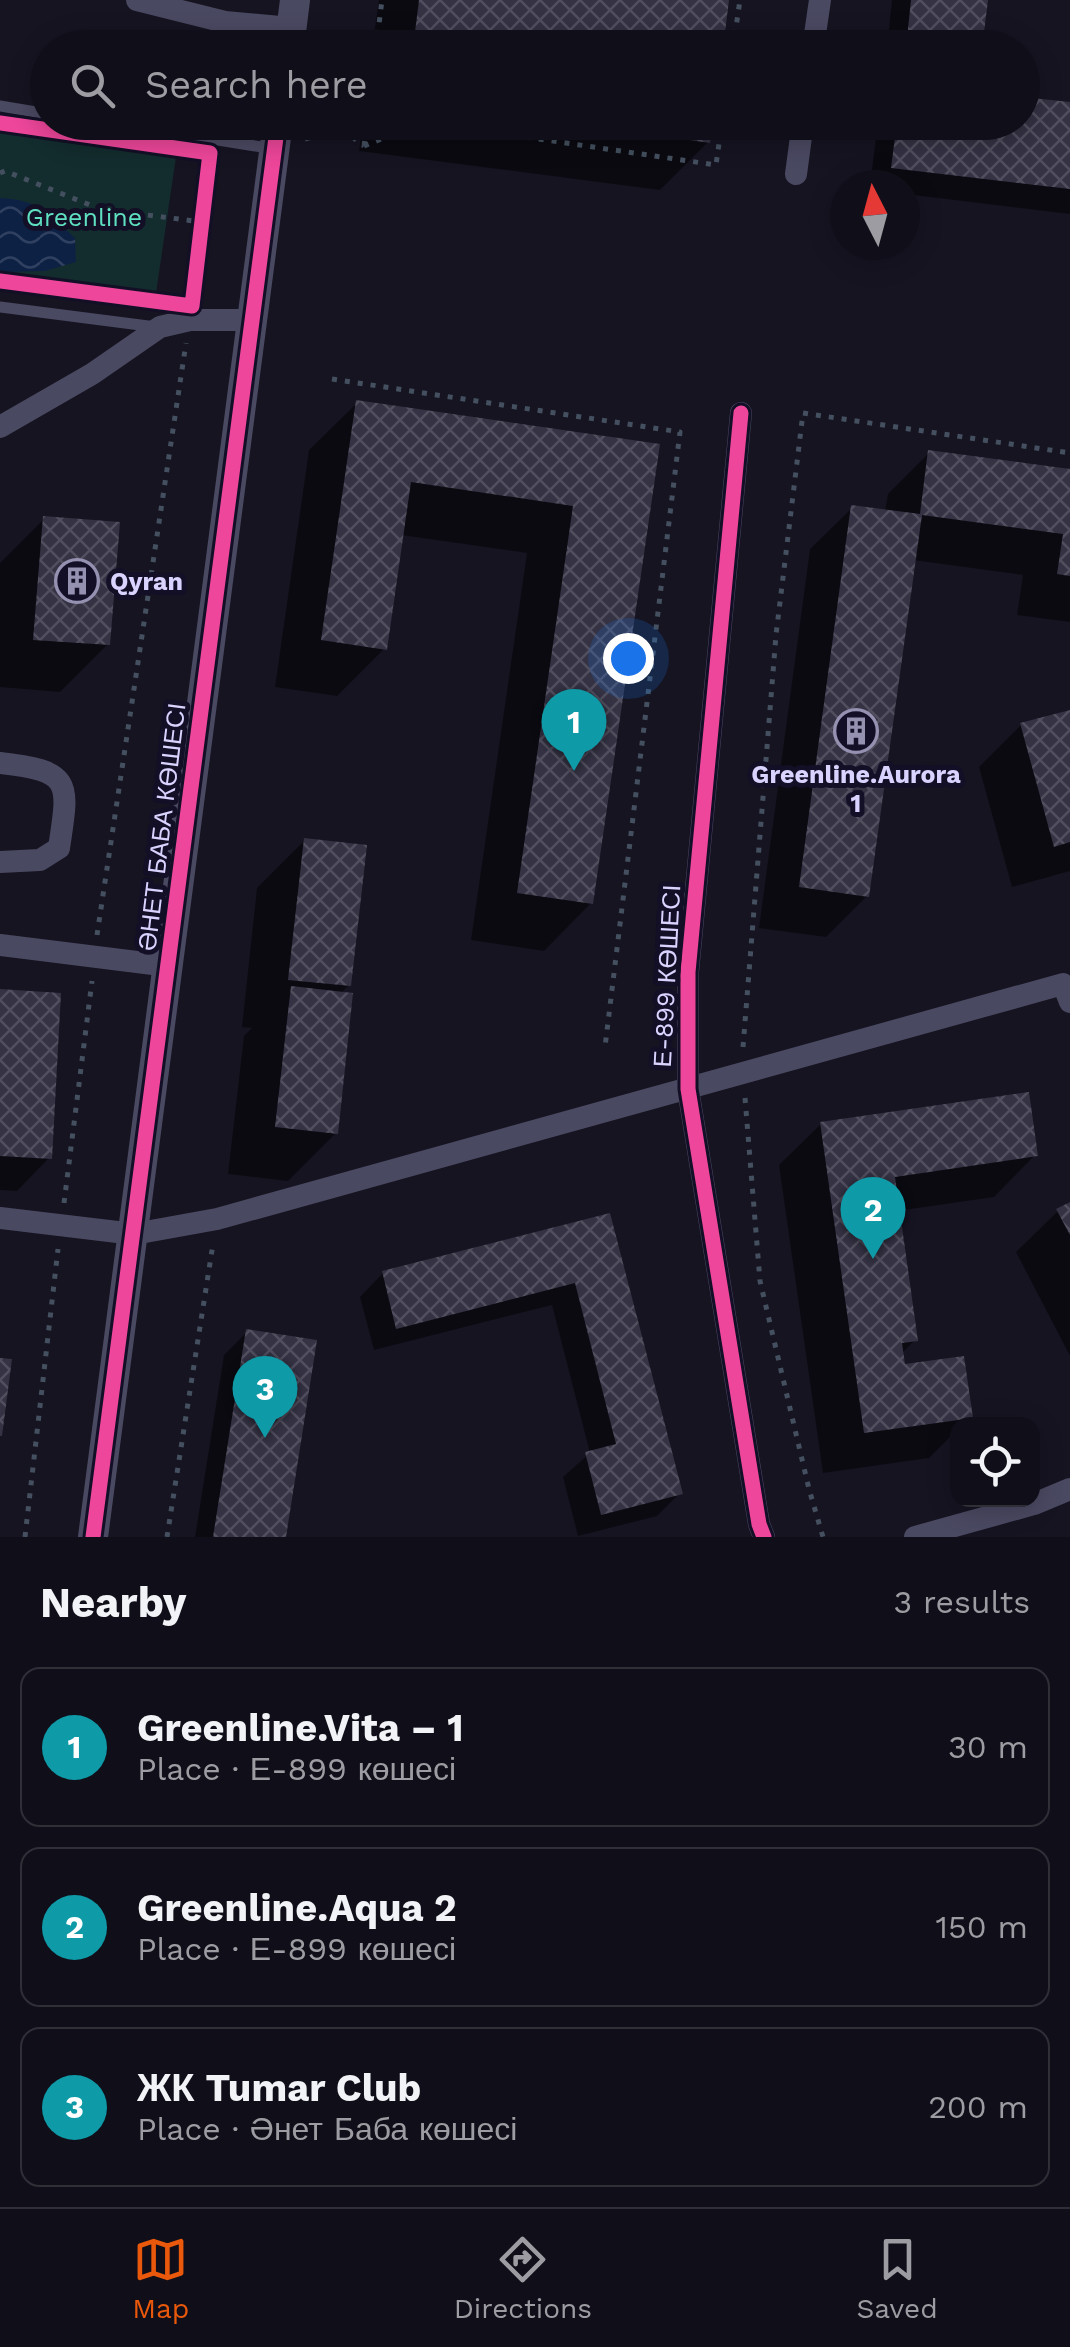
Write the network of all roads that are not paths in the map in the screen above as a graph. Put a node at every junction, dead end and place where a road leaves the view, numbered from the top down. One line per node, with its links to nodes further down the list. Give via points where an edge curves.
1 (138, 0): 3 (street, via 226,22)
2 (820, 0): 4 (street)
3 (292, 25)
4 (816, 30)
5 (0, 106): 6 (lane)
6 (30, 111)
7 (275, 140): 11 (street, ӘНЕТ БАБА КӨШЕСІ)
8 (801, 140): 9 (street)
9 (796, 174)
10 (0, 307): 12 (lane)
11 (252, 320): 12 (street); 18 (street, ӘНЕТ БАБА КӨШЕСІ)
12 (160, 327): 14 (street)
13 (741, 413): 20 (street, Е-899 КӨШЕСІ, via 688,972)
14 (0, 426)
15 (0, 762): 16 (street, via 35,766 58,778 67,795 59,848 40,860)
16 (0, 862)
17 (0, 945): 18 (street)
18 (170, 966): 22 (street, ӘНЕТ БАБА КӨШЕСІ)
19 (1070, 1002): 20 (street, via 1062,984)
20 (688, 1089): 22 (street, via 217,1219); 25 (street, Е-899 КӨШЕСІ)
21 (0, 1218): 22 (street)
22 (134, 1234): 24 (street, ӘНЕТ БАБА КӨШЕСІ)
23 (1070, 1489): 26 (street)
24 (93, 1537)
25 (764, 1537)
26 (915, 1537)

